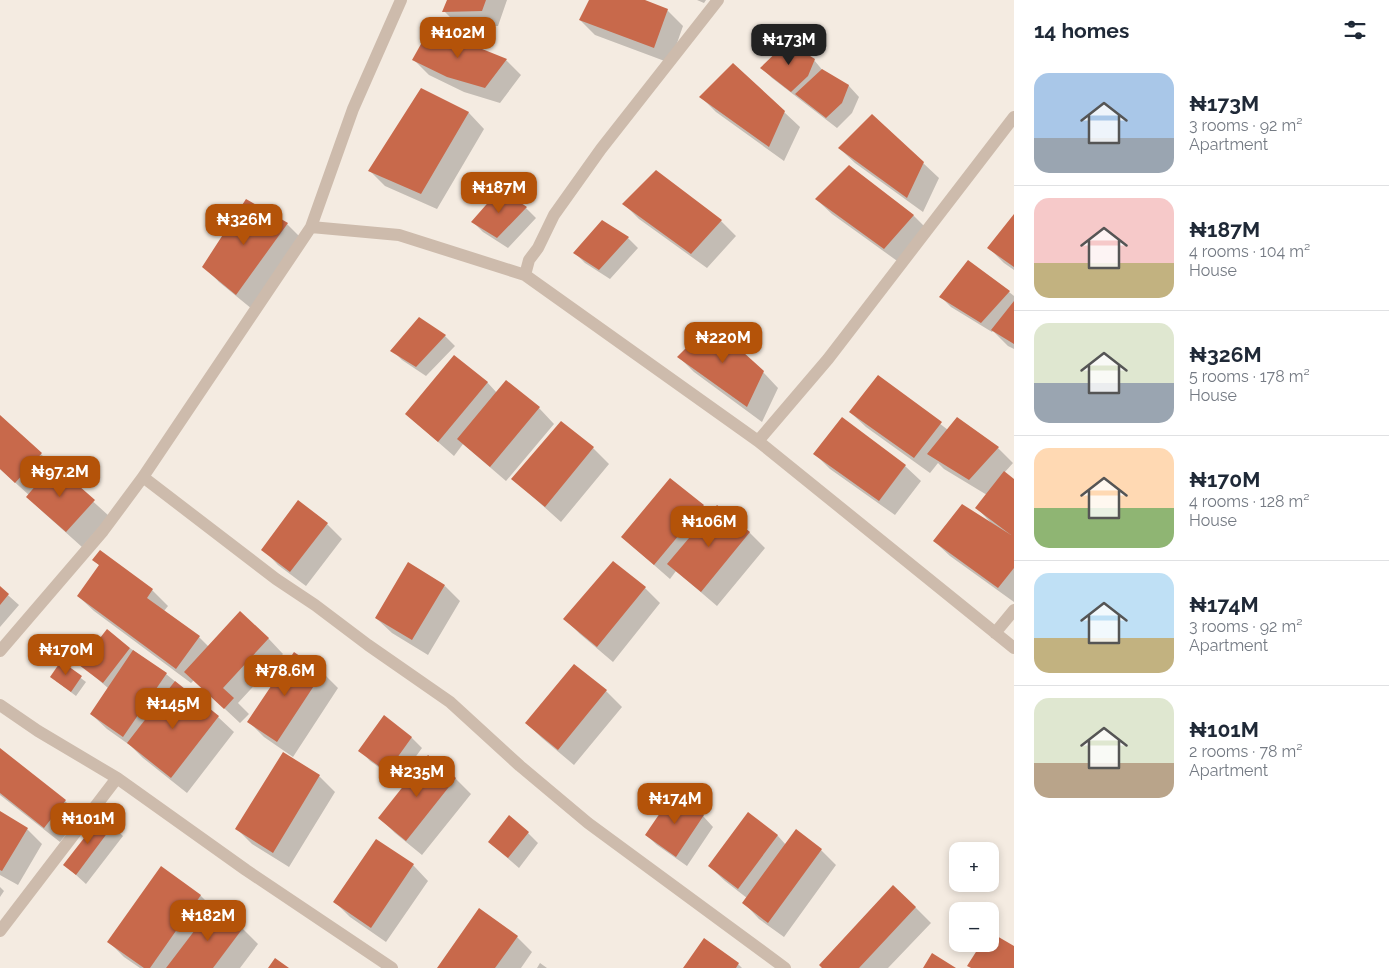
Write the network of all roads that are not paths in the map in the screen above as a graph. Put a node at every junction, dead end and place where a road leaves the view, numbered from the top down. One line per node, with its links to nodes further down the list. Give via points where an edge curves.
1 (401, 0): 4 (street, via 353,109)
2 (718, 0): 5 (street, via 554,215 529,260)
3 (1014, 117): 6 (street, via 828,359)
4 (311, 227): 5 (street, via 399,235); 7 (street)
5 (525, 276): 6 (street)
6 (758, 440): 9 (street)
7 (143, 477): 11 (street, via 103,531); 16 (street, via 276,579 450,702 588,823)
8 (1014, 610): 9 (street)
9 (995, 632): 10 (street)
10 (1014, 648)
11 (0, 651)
12 (0, 705): 13 (street, via 38,732)
13 (117, 778): 14 (street); 15 (street)
14 (0, 931)
15 (392, 968)
16 (785, 968)

